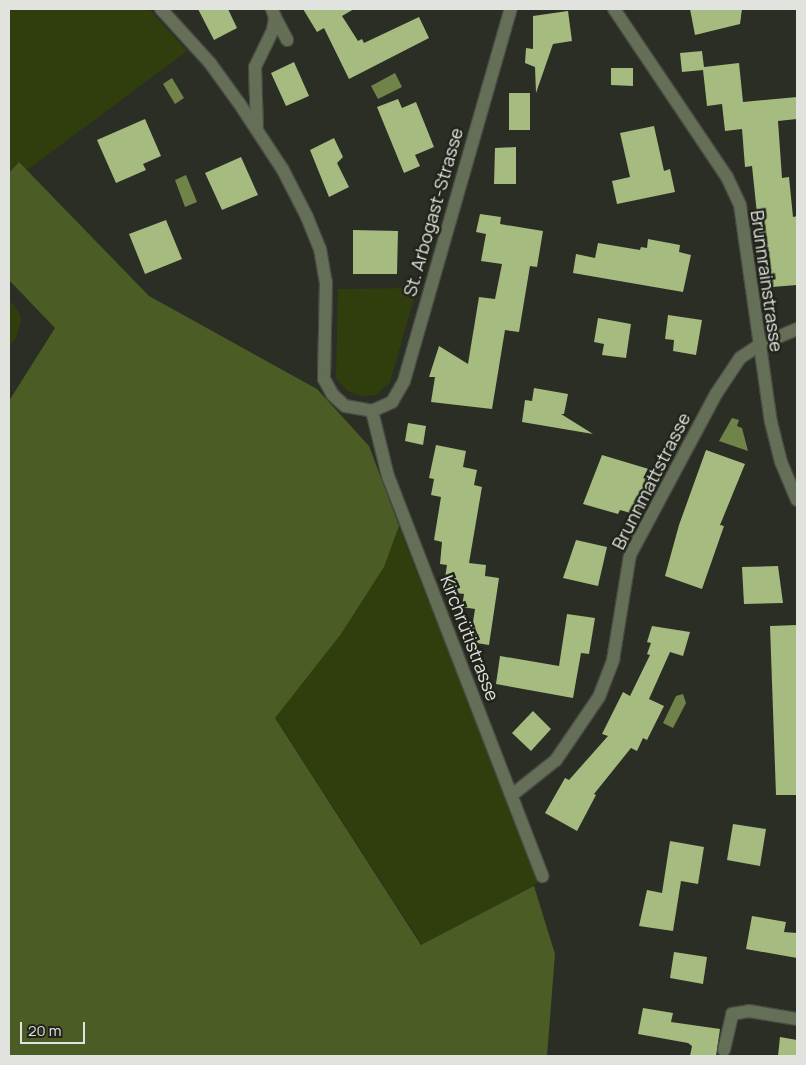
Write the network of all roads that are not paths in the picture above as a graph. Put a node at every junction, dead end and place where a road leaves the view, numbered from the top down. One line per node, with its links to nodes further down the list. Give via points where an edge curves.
1 (161, 9): 6 (street, via 210,62)
2 (511, 9): 9 (street, St. Arbogast-Strasse, via 404,381 392,402)
3 (614, 9): 8 (street, Brunnrainstrasse, via 727,177 740,205)
4 (273, 13): 5 (street); 6 (street, via 273,30 255,67)
5 (287, 40)
6 (257, 130): 9 (street, via 282,170 320,249 326,282 324,379 333,395 345,406)
7 (797, 329): 8 (street, Brunnmattstrasse)
8 (759, 345): 10 (street, Brunnrainstrasse, via 771,422); 11 (street, Brunnmattstrasse, via 740,358 721,386 630,555 613,660 599,697 556,760)
9 (372, 411): 11 (street, Kirchrütistrasse, via 388,476)
10 (797, 500)
11 (512, 795): 12 (street, Kirchrütistrasse)
12 (542, 876)
13 (797, 1019): 14 (street, via 749,1011 732,1014)
14 (724, 1050)

